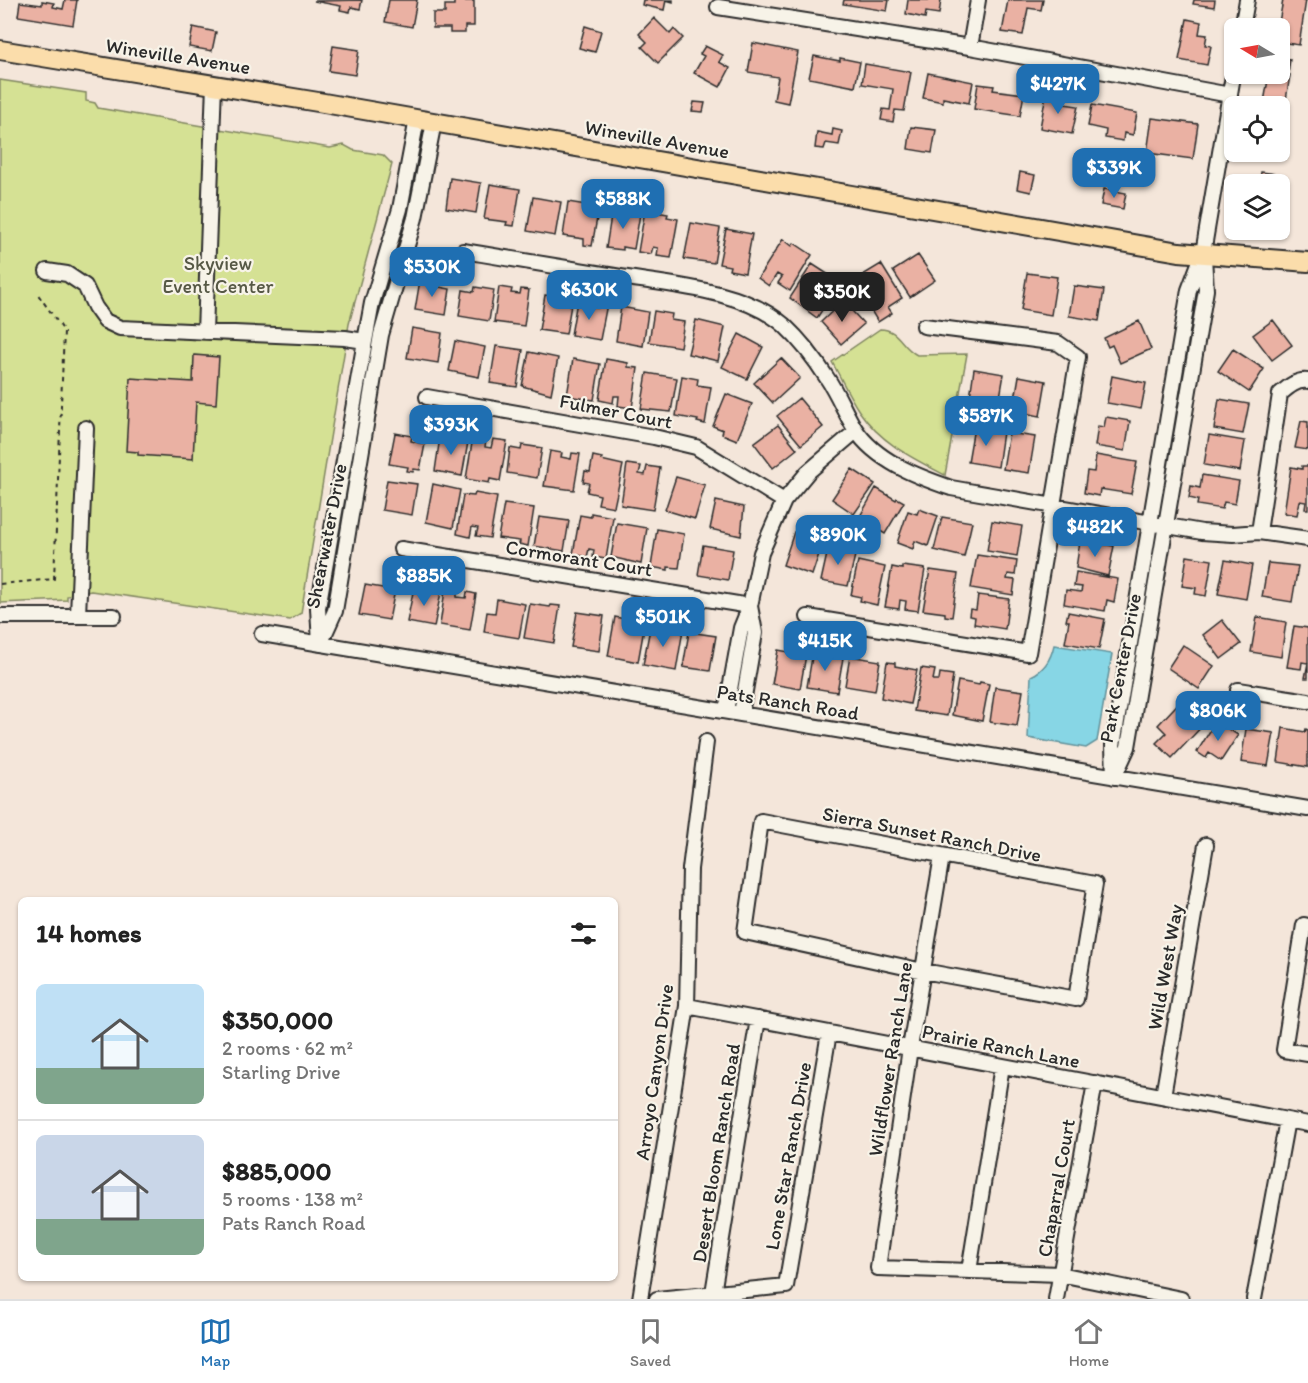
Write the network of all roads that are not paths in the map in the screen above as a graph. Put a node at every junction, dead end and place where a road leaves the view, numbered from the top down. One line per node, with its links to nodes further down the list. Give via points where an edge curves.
1 (978, 0): 5 (street)
2 (1247, 0): 4 (street)
3 (718, 7): 5 (street)
4 (1244, 18)
5 (970, 47): 9 (street)
6 (0, 50): 7 (main road, Wineville Avenue)
7 (214, 84): 10 (main road, Wineville Avenue); 16 (street)
8 (1232, 84): 9 (street, Park Center Drive)
9 (1230, 95): 12 (street, Park Center Drive)
10 (426, 121): 12 (main road, Wineville Avenue, via 1179,252); 17 (street, Shearwater Drive, via 372,303); 35 (street, Shearwater Drive, via 415,218 381,334 334,610)
11 (463, 251): 21 (street, via 685,288 757,308 783,324 801,342 827,378)
12 (1203, 253): 13 (main road, Wineville Avenue); 24 (street, Park Center Drive, via 1189,290); 25 (street, Park Center Drive, via 1206,290)
13 (1308, 262)
14 (46, 271): 16 (street, via 67,274 85,286 105,321 120,328)
15 (924, 326): 23 (street, via 1058,343 1078,357)
16 (205, 332): 17 (street)
17 (365, 341): 35 (street, Shearwater Drive, via 318,608)
18 (1308, 381): 26 (street, via 1289,385 1280,394)
19 (427, 397): 22 (street, Fulmer Court, via 696,447)
20 (86, 428): 30 (street)
21 (856, 431): 22 (street, via 808,472); 23 (street, via 877,452 923,479 951,488)
22 (784, 501): 29 (street, via 761,554)
23 (1054, 506): 24 (street); 33 (street, via 1028,653)
24 (1150, 524): 25 (street); 41 (street, Park Center Drive, via 1113,745)
25 (1166, 526): 26 (street, via 1216,534); 41 (street, Park Center Drive, via 1128,747)
26 (1259, 532): 27 (street)
27 (1308, 539)
28 (401, 549): 29 (street, Cormorant Court)
29 (750, 606): 38 (street, via 741,628); 39 (street, via 755,633)
30 (78, 615): 31 (street); 32 (street)
31 (0, 616)
32 (114, 616)
33 (808, 617)
34 (262, 634): 35 (street, Pats Ranch Road)
35 (320, 644): 38 (street, Pats Ranch Road)
36 (1238, 690): 37 (street)
37 (1308, 701)
38 (726, 711): 39 (street, Pats Ranch Road)
39 (741, 714): 41 (street, Pats Ranch Road)
40 (706, 742): 47 (street, Arroyo Canyon Drive, via 690,869)
41 (1114, 777): 42 (street, Pats Ranch Road)
42 (1308, 809)
43 (1206, 845): 54 (street, Wild West Way)
44 (942, 856): 46 (street, Wildflower Ranch Lane); 46 (street, Sierra Sunset Ranch Drive, via 1095,885 1076,999); 46 (street, Sierra Sunset Ranch Drive, via 761,821 745,932)
45 (1306, 926): 51 (street, via 1284,1050)
46 (923, 971): 50 (street, Wildflower Ranch Lane)
47 (687, 1006): 48 (street, Prairie Ranch Lane); 60 (street, Arroyo Canyon Drive)
48 (758, 1019): 49 (street, Prairie Ranch Lane); 59 (street, Desert Bloom Ranch Road)
49 (829, 1033): 50 (street, Prairie Ranch Lane); 59 (street, Lone Star Ranch Drive, via 786,1286)
50 (910, 1048): 52 (street, Prairie Ranch Lane); 57 (street, Wildflower Ranch Lane, via 878,1268)
51 (1308, 1054)
52 (1002, 1066): 53 (street, Prairie Ranch Lane); 57 (street)
53 (1095, 1083): 54 (street, Prairie Ranch Lane); 58 (street, Chaparral Court)
54 (1163, 1096): 55 (street, Prairie Ranch Lane)
55 (1287, 1120): 56 (street, Prairie Ranch Lane); 64 (street)
56 (1308, 1124)
57 (969, 1271): 58 (street)
58 (1060, 1274): 62 (street, Chaparral Court); 63 (street)
59 (713, 1293): 61 (street)
60 (640, 1299)
61 (657, 1299)
62 (1056, 1299)
63 (1181, 1299)
64 (1254, 1299)

